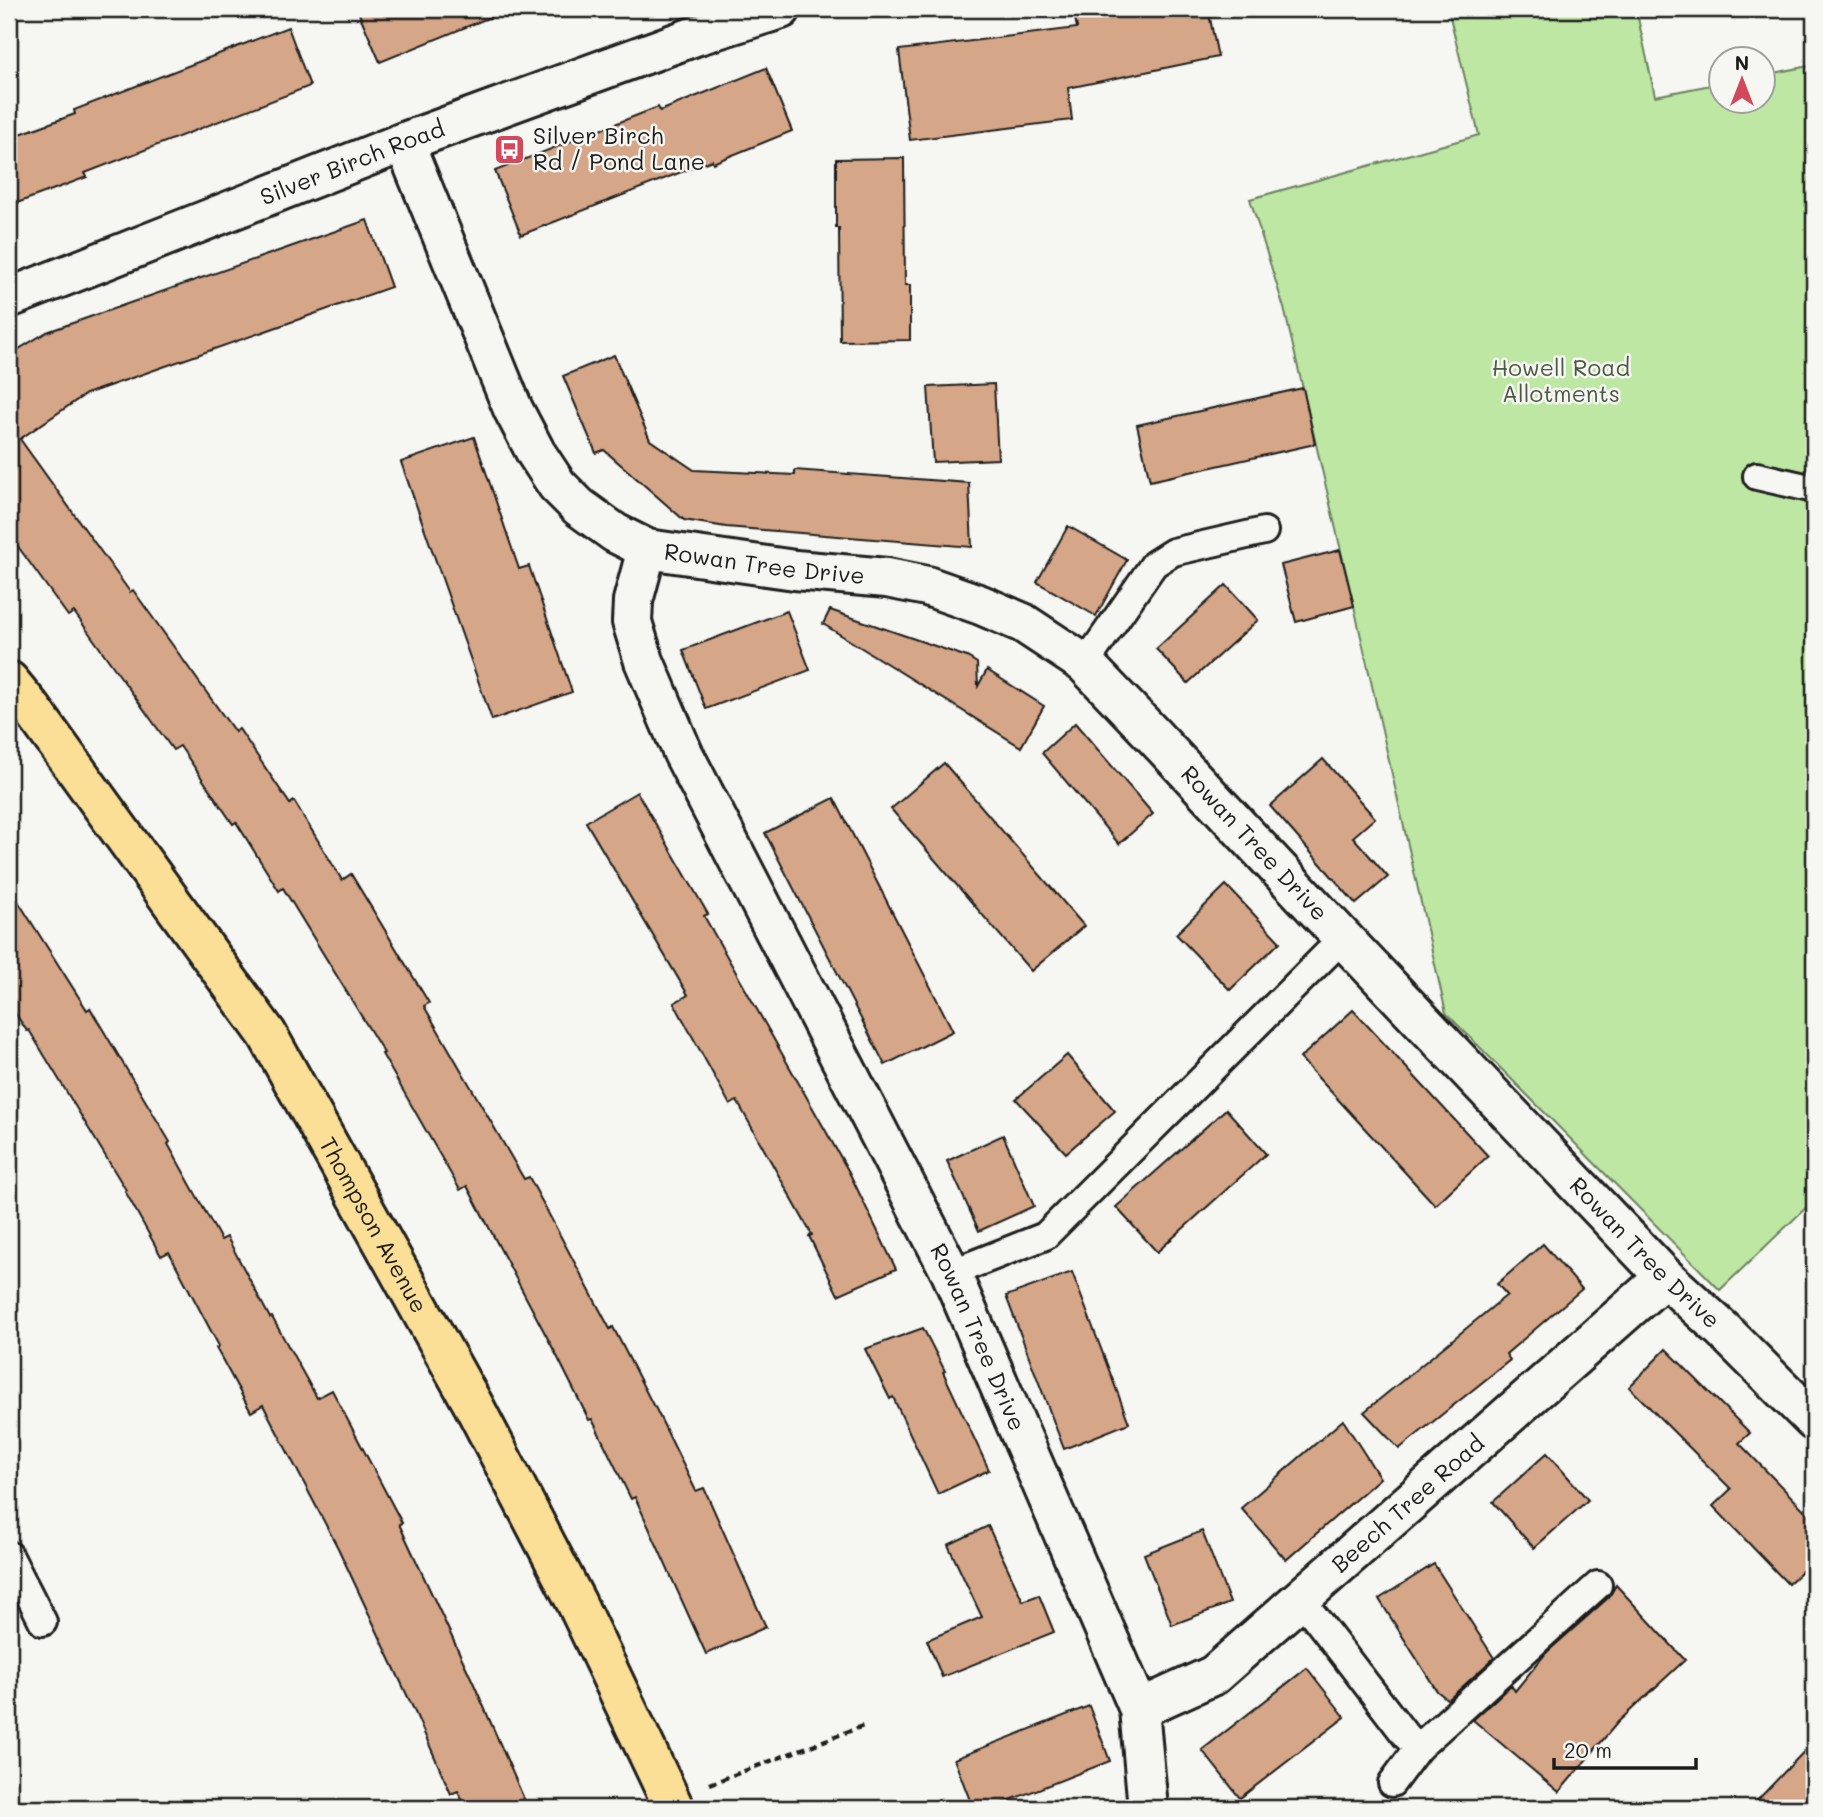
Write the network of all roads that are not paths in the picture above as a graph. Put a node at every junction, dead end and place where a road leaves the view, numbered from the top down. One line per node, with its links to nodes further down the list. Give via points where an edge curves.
1 (781, 9): 2 (street, Silver Birch Road)
2 (694, 22): 3 (street, Silver Birch Road)
3 (404, 142): 4 (street, Silver Birch Road); 8 (street, via 513,409 536,453 579,508 615,534)
4 (9, 298)
5 (1757, 476): 6 (lane)
6 (1814, 489)
7 (1264, 531): 9 (lane, via 1173,552 1154,564)
8 (647, 549): 9 (street, Rowan Tree Drive, via 927,586 1023,623); 12 (street, Rowan Tree Drive, via 632,622 644,661 683,753)
9 (1085, 664): 11 (street, Rowan Tree Drive)
10 (9, 681): 22 (highway, Thompson Avenue, via 267,1034 474,1406 576,1602)
11 (1343, 938): 12 (lane, via 1045,1236); 13 (street, Rowan Tree Drive)
12 (951, 1273): 19 (street, Rowan Tree Drive)
13 (1665, 1278): 14 (street, Rowan Tree Drive); 17 (street, Beech Tree Road)
14 (1814, 1421)
15 (9, 1555): 18 (lane)
16 (1598, 1585): 20 (lane)
17 (1301, 1599): 19 (street, Beech Tree Road, via 1214,1675); 20 (lane)
18 (43, 1622)
19 (1139, 1709): 23 (street, Rowan Tree Drive)
20 (1418, 1748): 21 (lane)
21 (1392, 1783)
22 (672, 1804)
23 (1148, 1808)

